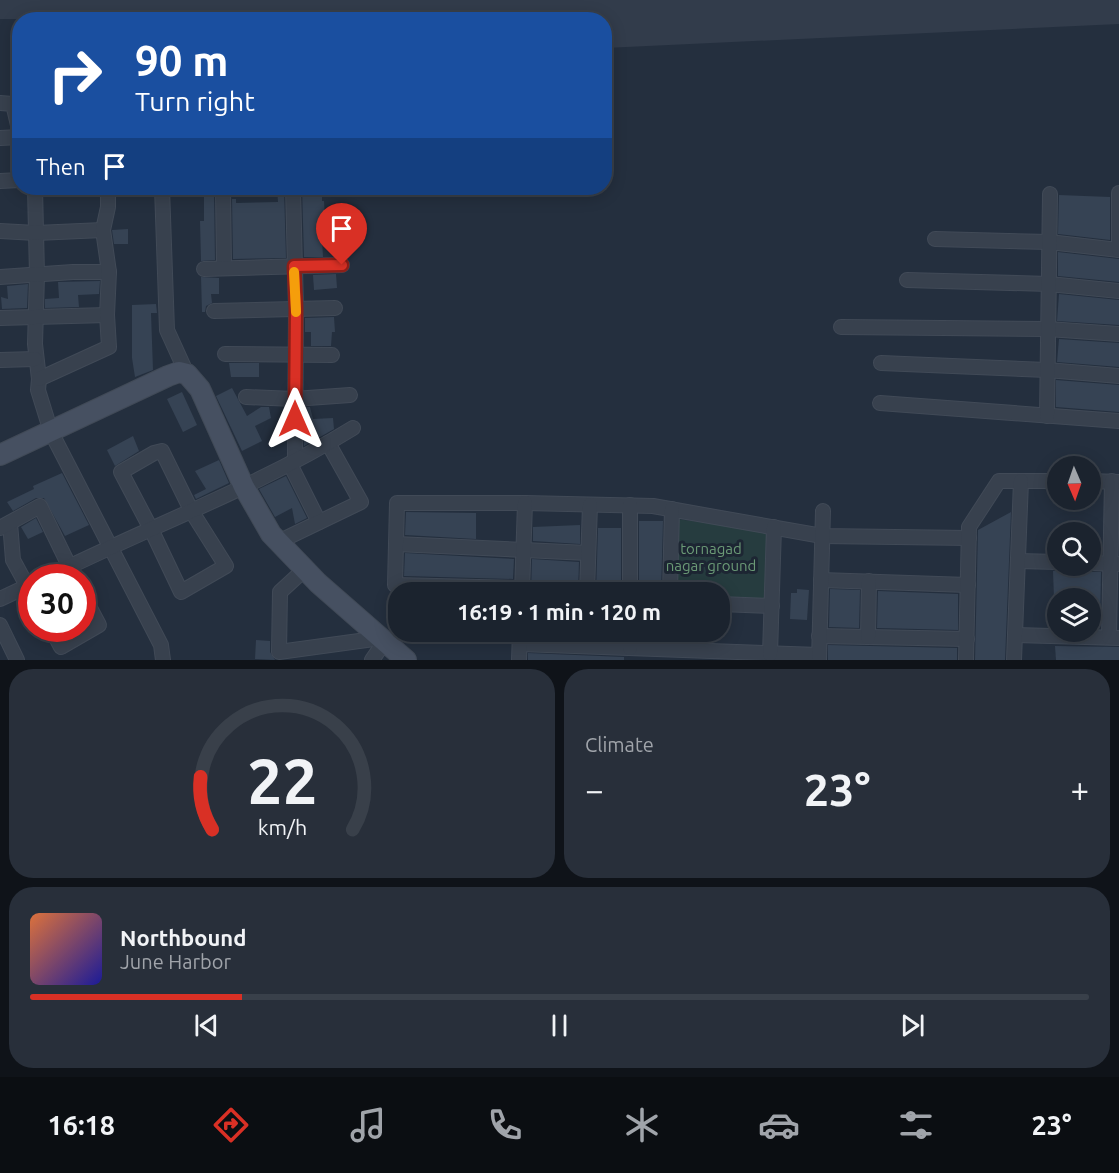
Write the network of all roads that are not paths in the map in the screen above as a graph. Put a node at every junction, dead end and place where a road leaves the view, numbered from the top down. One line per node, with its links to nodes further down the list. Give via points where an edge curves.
1 (1119, 193): 13 (street)
2 (1050, 194): 12 (street)
3 (35, 195): 10 (street)
4 (108, 195): 8 (street)
5 (162, 195): 40 (street, via 167,330)
6 (223, 195): 16 (street)
7 (292, 195): 15 (street)
8 (104, 230): 10 (street); 18 (street)
9 (0, 231): 10 (street)
10 (36, 233): 19 (street)
11 (935, 239): 12 (street)
12 (1049, 242): 13 (street); 22 (street)
13 (1119, 250)
14 (342, 265): 15 (street)
15 (294, 266): 16 (street); 25 (street)
16 (224, 267): 17 (street)
17 (204, 269)
18 (109, 272): 19 (street); 27 (street)
19 (37, 275): 20 (street); 28 (street)
20 (0, 277)
21 (907, 280): 22 (street)
22 (1049, 284): 23 (street); 31 (street)
23 (1119, 291)
24 (335, 308): 25 (street)
25 (296, 309): 26 (street); 34 (street)
26 (214, 311)
27 (107, 315): 28 (street); 42 (street, via 109,347)
28 (35, 316): 29 (street); 36 (street)
29 (0, 318)
30 (841, 327): 31 (street)
31 (1048, 328): 32 (street); 39 (street)
32 (1119, 334)
33 (225, 354): 34 (street)
34 (295, 354): 35 (street); 45 (street)
35 (332, 355)
36 (35, 359): 37 (street); 42 (street)
37 (0, 360)
38 (881, 363): 39 (street)
39 (1047, 370): 41 (street); 47 (street)
40 (187, 374): 50 (street, via 168,376); 57 (street, via 200,389)
41 (1119, 376)
42 (39, 378): 50 (street, via 38,390)
43 (350, 394): 45 (street)
44 (246, 397): 45 (street)
45 (294, 399): 53 (street)
46 (880, 403): 47 (street)
47 (1047, 416): 48 (street)
48 (1119, 421)
49 (353, 428): 51 (street)
50 (51, 432): 52 (street); 72 (street)
51 (328, 443): 53 (street); 64 (street, via 361,502)
52 (0, 455)
53 (293, 462): 57 (street); 64 (street)
54 (1021, 481): 55 (street); 69 (street, via 999,481 969,527); 75 (street)
55 (1047, 481)
56 (1115, 482): 79 (street)
57 (244, 487): 63 (street); 70 (street)
58 (525, 503): 59 (street); 71 (street, via 397,503); 73 (street)
59 (590, 504): 60 (street); 74 (street)
60 (630, 506): 61 (street); 87 (street)
61 (672, 509): 66 (street); 88 (street)
62 (823, 511): 68 (street)
63 (192, 512): 67 (street); 67 (street, via 162,451 154,453 121,472); 67 (street, via 226,566 181,592)
64 (319, 522): 70 (street)
65 (5, 525): 77 (street, via 40,506); 80 (street)
66 (774, 527): 68 (street); 93 (street)
67 (152, 529): 72 (street)
68 (822, 536): 69 (street); 82 (street)
69 (969, 538): 89 (street)
70 (278, 542): 81 (street)
71 (396, 544): 73 (street); 84 (street)
72 (109, 546): 78 (street); 111 (street, via 161,645)
73 (523, 548): 74 (street); 85 (street)
74 (588, 553): 86 (street)
75 (1018, 561): 76 (street); 95 (street)
76 (1047, 562)
77 (68, 564)
78 (83, 564)
79 (1115, 564): 98 (street)
80 (18, 567)
81 (305, 569): 99 (street); 99 (street, via 280,592 279,651)
82 (821, 580): 83 (street); 96 (street)
83 (869, 581): 89 (street); 97 (street)
84 (395, 582)
85 (522, 582)
86 (587, 582)
87 (630, 582)
88 (670, 582)
89 (968, 585): 100 (street)
90 (18, 592): 91 (street)
91 (0, 599)
92 (730, 604): 93 (street)
93 (772, 606): 107 (street)
94 (0, 624): 108 (street)
95 (1015, 635): 98 (street); 116 (street)
96 (819, 636): 97 (street); 110 (street)
97 (868, 637): 100 (street)
98 (1114, 638)
99 (383, 639): 112 (street); 113 (street)
100 (967, 639): 115 (street)
101 (58, 642): 102 (street, via 61,647)
102 (70, 642)
103 (520, 642): 114 (street)
104 (564, 642): 106 (street)
105 (630, 642): 106 (street)
106 (630, 648): 109 (street)
107 (770, 654): 109 (street); 110 (street)
108 (10, 655)
109 (737, 656)
110 (819, 658)
111 (163, 660)
112 (372, 660)
113 (406, 660)
114 (519, 660)
115 (966, 660)
116 (1014, 660)

